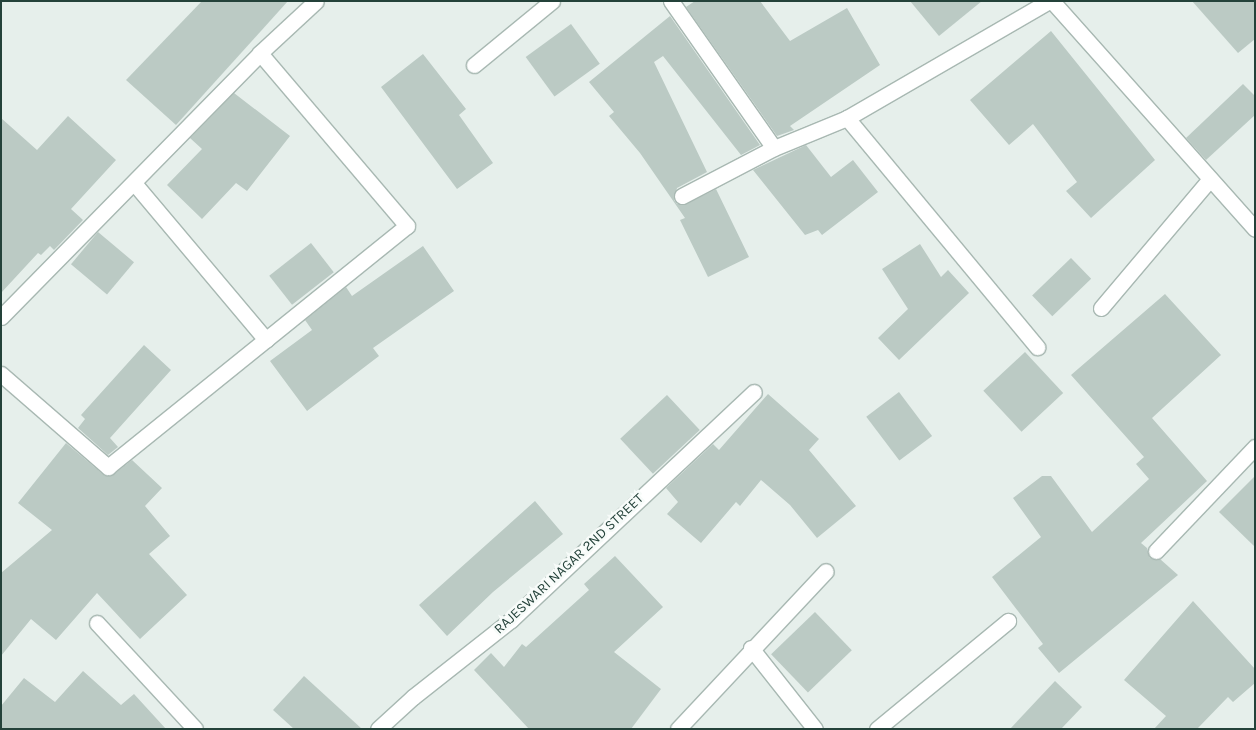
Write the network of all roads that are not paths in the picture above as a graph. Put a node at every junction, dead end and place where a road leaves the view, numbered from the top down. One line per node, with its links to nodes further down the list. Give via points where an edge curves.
1 (316, 1): 5 (street)
2 (552, 1): 6 (street)
3 (671, 1): 8 (street)
4 (1051, 1): 7 (street); 9 (street)
5 (260, 53): 10 (street); 15 (street, via 407,226)
6 (474, 65)
7 (847, 118): 8 (street); 16 (street)
8 (774, 148): 11 (street)
9 (1210, 179): 12 (street); 13 (street)
10 (134, 183): 14 (street); 15 (street)
11 (682, 196)
12 (1255, 228)
13 (1101, 308)
14 (1, 318)
15 (266, 340): 17 (street, via 108,467)
16 (1037, 347)
17 (1, 374)
18 (754, 392): 26 (street, RAJESWARI NAGAR 2ND STREET, via 510,620)
19 (1255, 447): 20 (street)
20 (1156, 551)
21 (826, 571): 24 (street)
22 (1008, 621): 29 (street)
23 (97, 623): 25 (street)
24 (751, 648): 27 (street); 28 (street)
25 (195, 729)
26 (378, 729)
27 (678, 729)
28 (815, 729)
29 (877, 729)

